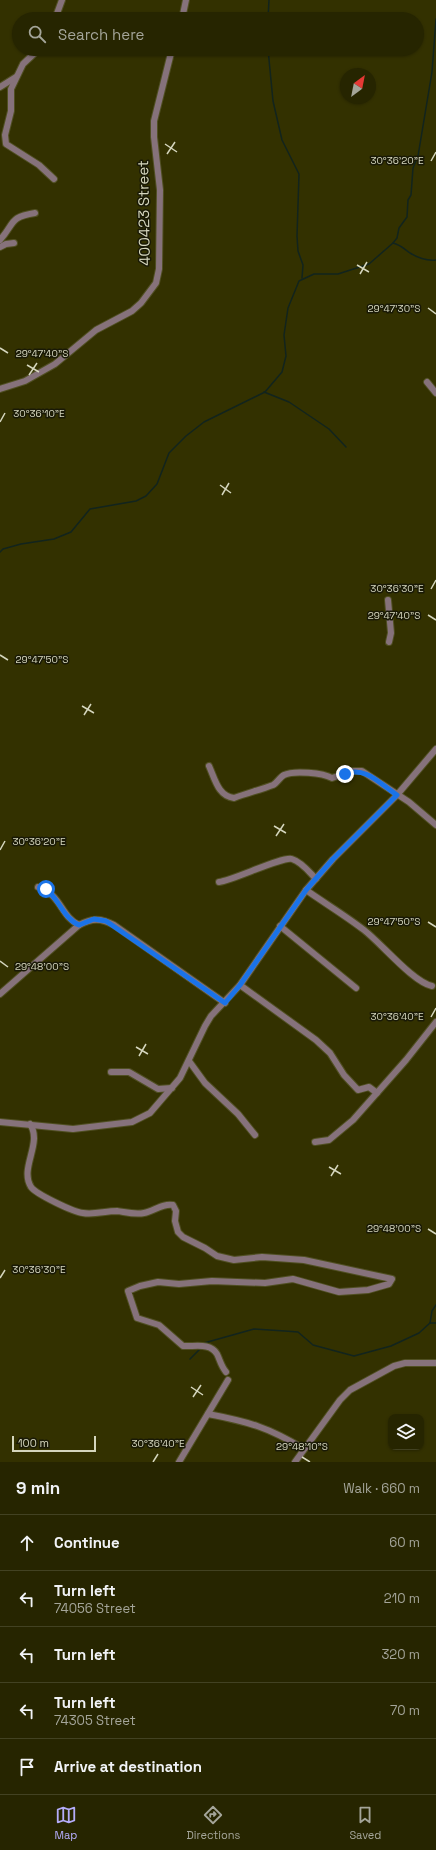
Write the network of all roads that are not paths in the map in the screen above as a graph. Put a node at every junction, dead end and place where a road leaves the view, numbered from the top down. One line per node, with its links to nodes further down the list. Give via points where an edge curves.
1 (62, 0): 3 (street)
2 (186, 0): 4 (street)
3 (58, 12)
4 (183, 12)
5 (32, 56): 7 (street, via 23,64)
6 (170, 56): 15 (street, 400423 Street, via 154,121 160,190 159,270 156,283 132,311 96,330 54,364 32,378)
7 (16, 77): 8 (street); 9 (street, via 11,89 6,144 39,165)
8 (0, 87)
9 (54, 179)
10 (35, 213): 11 (street, via 20,215)
11 (0, 240)
12 (14, 243): 13 (street)
13 (0, 247)
14 (427, 382): 16 (street)
15 (0, 389)
16 (436, 393)
17 (388, 600): 18 (street, via 391,633)
18 (389, 642)
19 (436, 749): 21 (street)
20 (209, 766): 21 (street, via 221,792 234,798 274,784 284,775 301,771 332,778 353,771 362,771)
21 (397, 795): 22 (street); 23 (street)
22 (436, 825)
23 (316, 879): 24 (street, via 295,861 286,859); 26 (street)
24 (219, 882)
25 (38, 887): 27 (street, via 52,894 70,920)
26 (306, 890): 28 (street); 29 (street, via 365,931 416,978 427,985)
27 (79, 925): 33 (street); 34 (street, via 94,919 106,921)
28 (280, 926): 30 (street); 31 (street)
29 (434, 983): 32 (street)
30 (240, 985): 34 (street); 39 (street, via 316,1040 330,1053 344,1075 358,1090 369,1087)
31 (356, 988)
32 (436, 992)
33 (0, 994)
34 (225, 1003): 36 (street, via 204,1026)
35 (436, 1022): 39 (street, via 417,1048)
36 (190, 1061): 38 (street); 42 (street, via 205,1083 238,1114)
37 (111, 1072): 38 (street, via 129,1072 158,1089)
38 (172, 1088): 41 (street, via 150,1113 132,1122 73,1129)
39 (377, 1093): 43 (street, via 353,1120 329,1140)
40 (0, 1122): 41 (street)
41 (30, 1124): 45 (street, via 34,1134 28,1176 31,1187 41,1195 76,1212 83,1214 115,1211 138,1214 173,1205 178,1232 217,1256 234,1260 262,1257 304,1260 392,1279 389,1284 368,1290 333,1291 293,1278 265,1283 158,1282 128,1291 136,1318 159,1325 183,1346 204,1346 216,1353)
42 (255, 1135)
43 (315, 1142)
44 (436, 1364): 48 (street, via 405,1363 394,1366 350,1390)
45 (226, 1372)
46 (228, 1380): 47 (street)
47 (208, 1414): 48 (street, via 256,1424); 49 (street)
48 (304, 1449): 50 (street)
49 (179, 1462)
50 (295, 1462)

